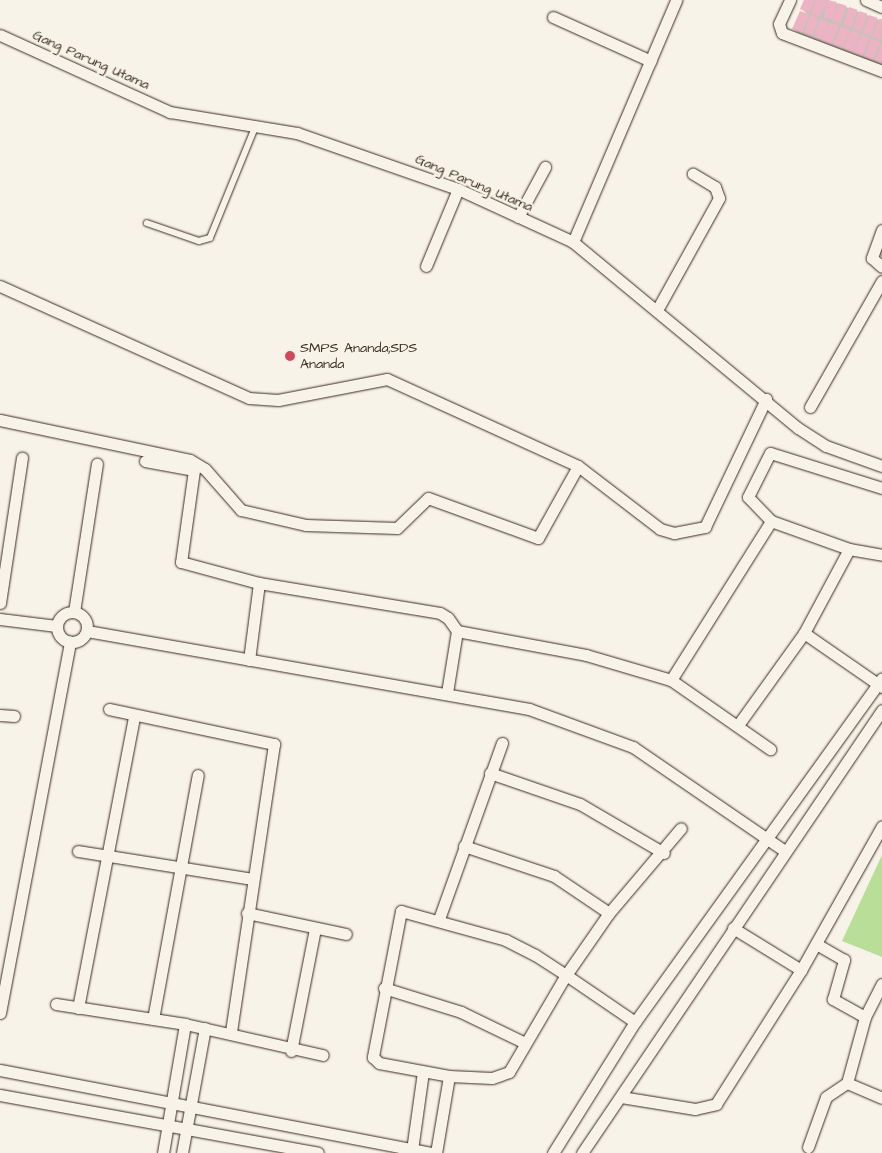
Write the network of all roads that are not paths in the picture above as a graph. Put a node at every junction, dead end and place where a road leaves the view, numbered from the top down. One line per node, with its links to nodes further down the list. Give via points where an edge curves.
1 (676, 0): 7 (street)
2 (790, 0): 8 (street, via 779,24 782,33)
3 (866, 0): 4 (street)
4 (882, 7)
5 (553, 17): 7 (street)
6 (0, 36): 9 (street, Gang Parung Utama, via 178,114)
7 (651, 61): 16 (street)
8 (882, 71)
9 (256, 125): 12 (street, Gang Parung Utama, via 296,133); 14 (lane, via 210,238 199,241)
10 (545, 167): 13 (street)
11 (692, 174): 21 (street, via 715,186 719,198)
12 (458, 189): 13 (street, Gang Parung Utama); 17 (street)
13 (518, 218): 16 (street, Gang Parung Utama)
14 (147, 223)
15 (882, 230): 18 (street, via 872,258)
16 (573, 242): 21 (street, Gang Parung Utama)
17 (426, 266)
18 (882, 267)
19 (882, 280): 23 (street)
20 (0, 286): 28 (street, via 249,398 278,400 386,379)
21 (657, 310): 22 (street, Gang Parung Utama)
22 (766, 399): 28 (street, via 705,527 696,532 660,529); 29 (street, Gang Parung Utama, via 826,446)
23 (810, 407)
24 (0, 420): 28 (street, via 190,460 205,469 241,510 306,526 397,528 420,501 428,498 538,538)
25 (22, 458): 35 (street)
26 (145, 461): 34 (street, via 194,470 181,562)
27 (97, 464): 36 (street)
28 (578, 466)
29 (882, 466)
30 (882, 488): 31 (street, via 770,453 748,497)
31 (771, 521): 32 (street); 44 (street)
32 (849, 549): 33 (street); 41 (street)
33 (882, 554)
34 (259, 583): 40 (street, via 440,613); 43 (street)
35 (0, 603)
36 (74, 612): 38 (street, via 62,615); 39 (street, via 85,618)
37 (0, 619): 38 (street)
38 (57, 626): 42 (street, via 60,636)
39 (87, 631): 42 (street); 43 (street)
40 (457, 631): 44 (street, via 586,654); 46 (street)
41 (804, 633): 45 (street); 52 (street)
42 (70, 642): 80 (street)
43 (249, 660): 46 (street)
44 (671, 680): 52 (street)
45 (881, 683): 59 (street)
46 (447, 694): 59 (street, via 529,710 610,736)
47 (109, 709): 51 (street)
48 (882, 710): 62 (street)
49 (0, 715): 50 (street)
50 (14, 716)
51 (134, 716): 63 (street); 66 (street, via 274,744)
52 (738, 725): 54 (street)
53 (502, 744): 55 (street)
54 (770, 749)
55 (490, 773): 60 (street); 64 (street, via 580,804)
56 (198, 775): 65 (street)
57 (882, 826): 73 (street)
58 (681, 828): 64 (street)
59 (768, 835): 62 (street); 83 (street)
60 (464, 846): 68 (street, via 554,876); 69 (street)
61 (78, 851): 63 (street)
62 (785, 851): 70 (street)
63 (106, 852): 65 (street); 79 (street)
64 (664, 853): 68 (street)
65 (182, 865): 66 (street); 82 (street)
66 (252, 879): 67 (street)
67 (247, 913): 71 (street); 86 (street)
68 (609, 913): 75 (street)
69 (439, 919): 75 (street, via 506,940); 77 (street, via 401,911)
70 (733, 928): 74 (street); 95 (street)
71 (315, 929): 72 (street); 88 (street)
72 (346, 934)
73 (816, 944): 74 (street); 81 (street, via 844,960 833,999)
74 (801, 970): 95 (street, via 716,1104 695,1109)
75 (566, 976): 83 (street); 87 (street)
76 (882, 984): 81 (street)
77 (384, 988): 87 (street, via 461,1012); 91 (street, via 373,1057 379,1063)
78 (56, 1004): 79 (street)
79 (78, 1008): 82 (street)
80 (0, 1013)
81 (865, 1017): 93 (street)
82 (153, 1019): 84 (street)
83 (635, 1022): 108 (street)
84 (185, 1024): 85 (street); 97 (street)
85 (205, 1028): 86 (street); 98 (street)
86 (231, 1034): 88 (street)
87 (525, 1043): 92 (street, via 503,1076)
88 (291, 1051): 89 (street)
89 (323, 1055)
90 (0, 1070): 97 (street)
91 (423, 1072): 92 (street); 102 (street)
92 (449, 1076): 107 (street)
93 (848, 1083): 96 (street); 101 (street, via 826,1097)
94 (0, 1095): 99 (street)
95 (621, 1097): 109 (street)
96 (882, 1098)
97 (171, 1103): 98 (street); 99 (street)
98 (190, 1106): 100 (street); 102 (street)
99 (168, 1126): 100 (street); 103 (street)
100 (186, 1130): 104 (street); 105 (street)
101 (808, 1147)
102 (412, 1150): 106 (street)
103 (163, 1153)
104 (182, 1153)
105 (318, 1153)
106 (431, 1153)
107 (436, 1153)
108 (552, 1153)
109 (582, 1153)

